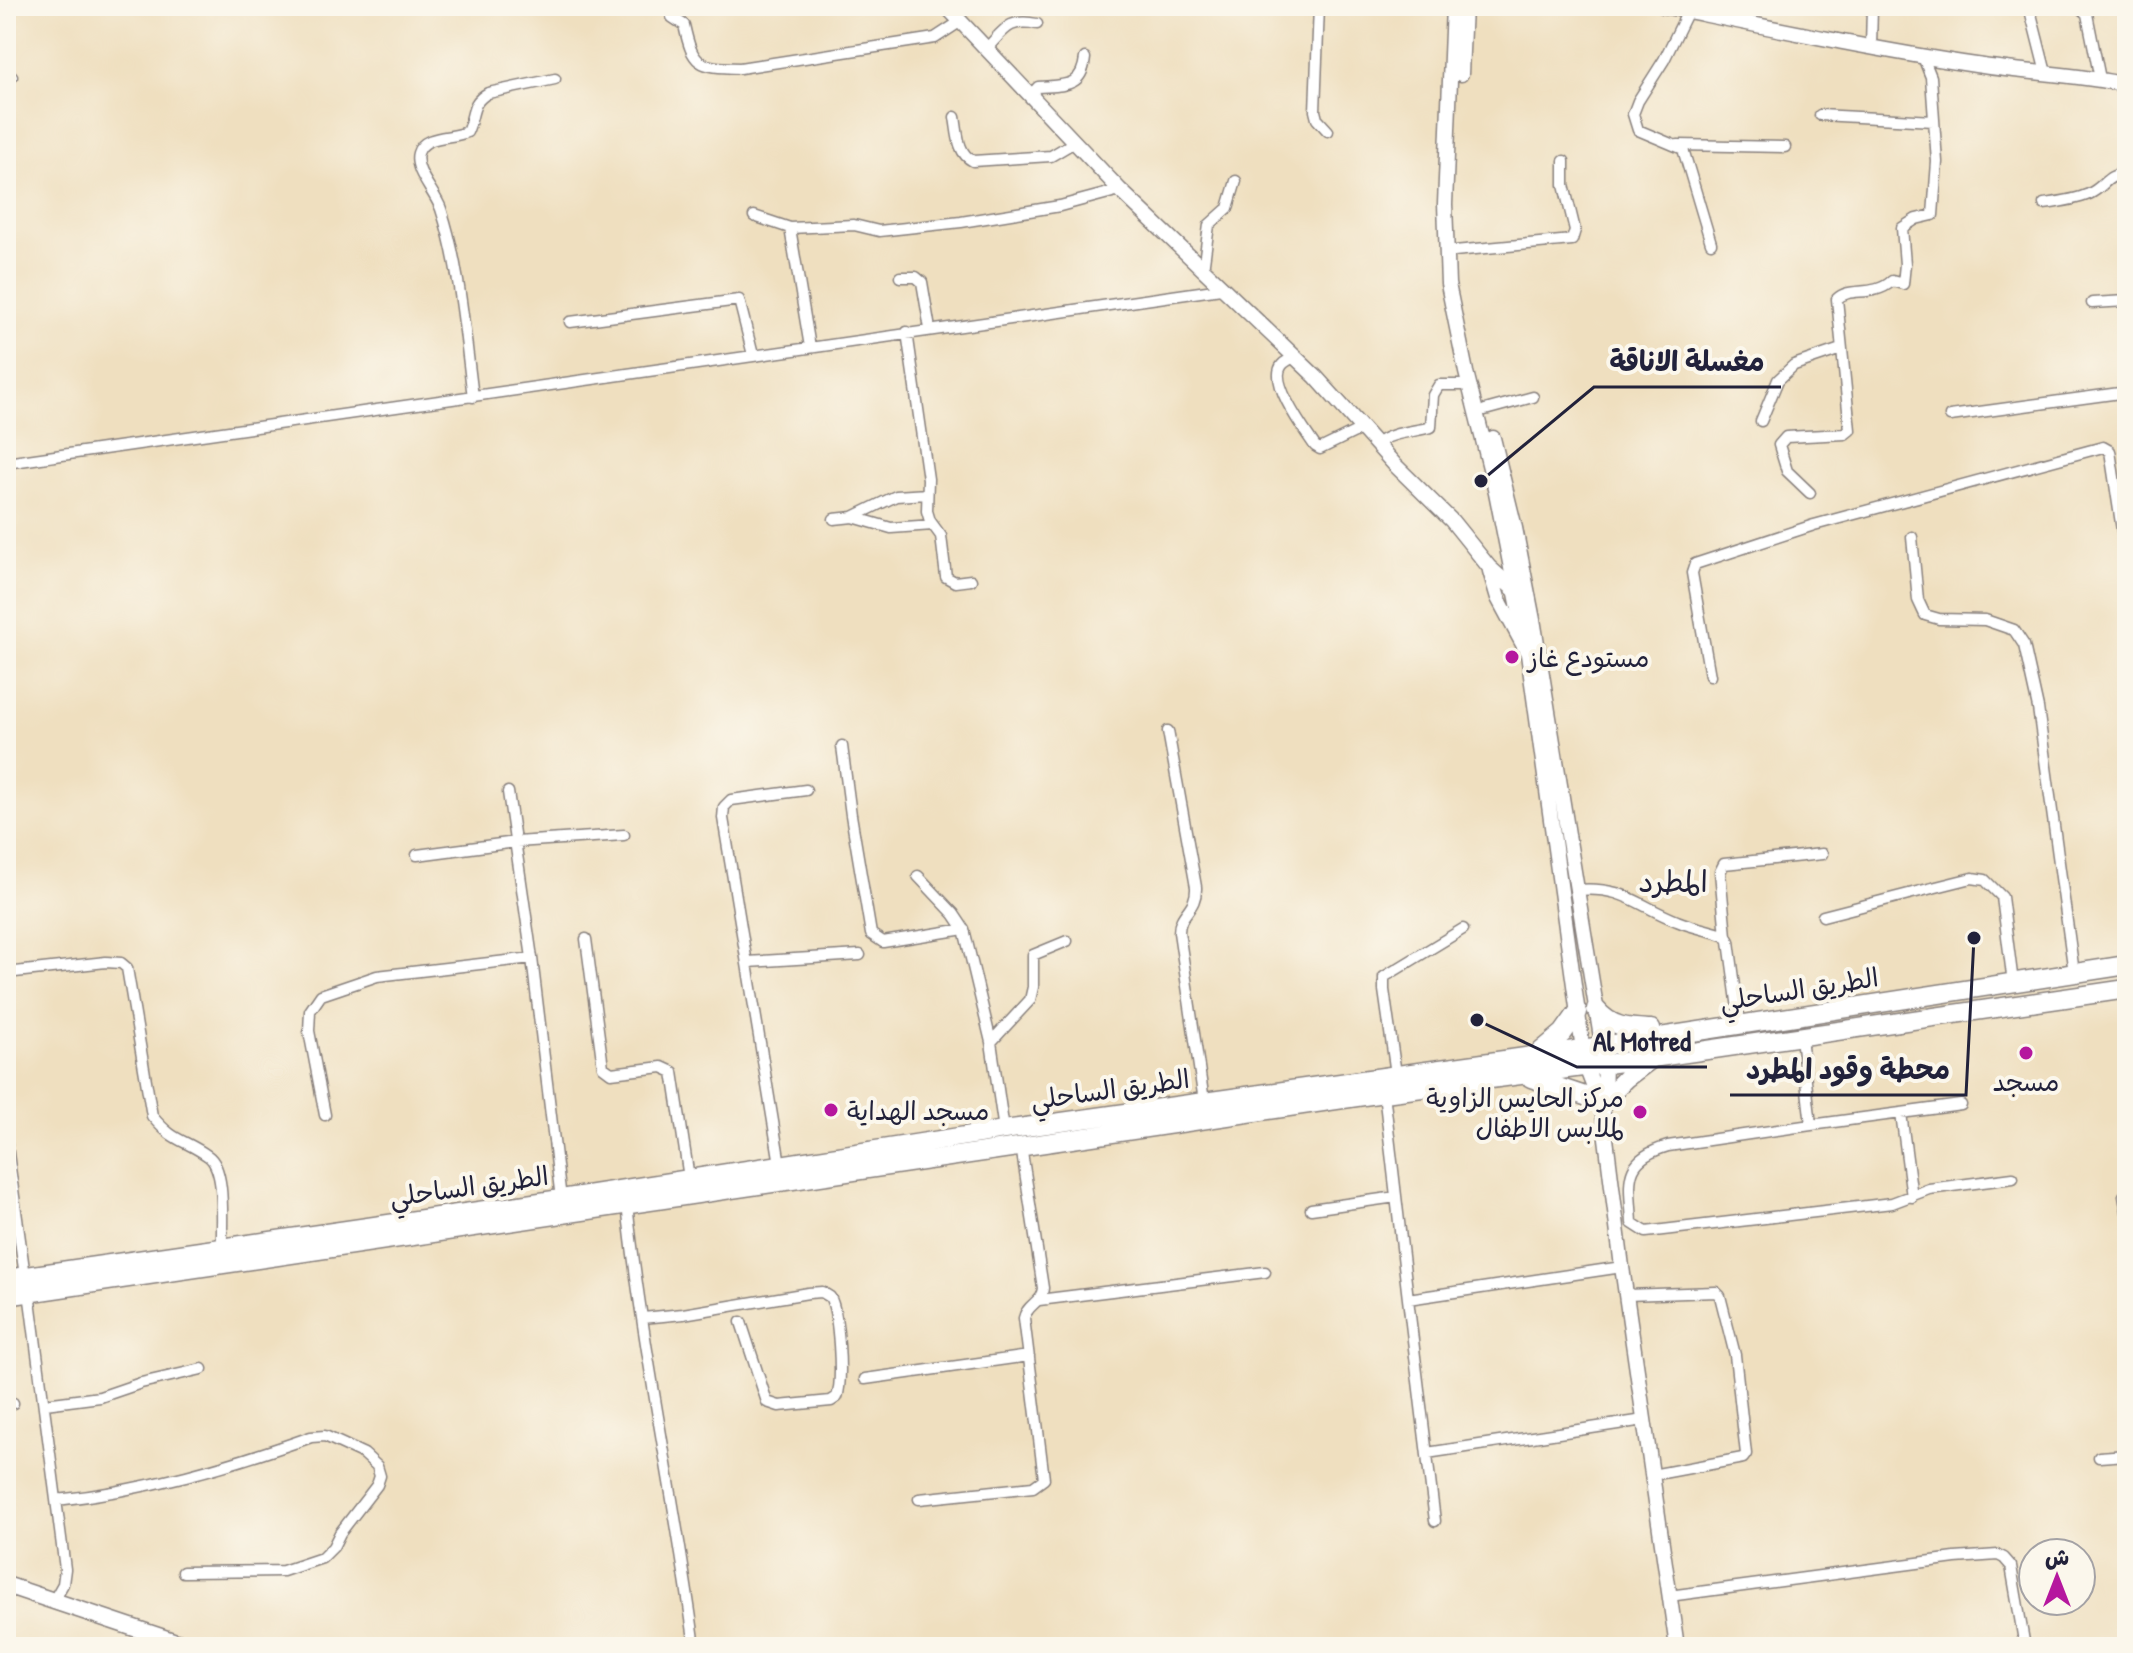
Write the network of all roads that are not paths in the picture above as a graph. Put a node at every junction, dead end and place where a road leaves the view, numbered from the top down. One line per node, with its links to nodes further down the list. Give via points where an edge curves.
1 (946, 6): 12 (main road)
2 (1319, 6): 26 (street, via 1315,115)
3 (1453, 6): 34 (main road)
4 (1464, 6): 34 (main road)
5 (1663, 6): 9 (main road)
6 (1872, 6): 15 (street)
7 (2029, 6): 18 (street)
8 (2065, 6): 20 (street, via 2087,14)
9 (1688, 11): 10 (main road); 28 (street, via 1633,114 1638,130)
10 (1724, 12): 15 (main road)
11 (672, 17): 12 (street, via 684,25 699,63 719,68 935,38)
12 (961, 21): 14 (main road)
13 (1037, 24): 14 (street, via 1011,23)
14 (987, 48): 22 (main road)
15 (1871, 48): 16 (main road)
16 (1923, 57): 18 (main road); 25 (street, via 1931,77)
17 (1085, 58): 22 (street, via 1078,79 1038,87)
18 (2046, 73): 20 (main road)
19 (555, 79): 54 (street, via 478,98 467,132 430,140 417,155 441,209 452,256)
20 (2100, 79): 21 (main road)
21 (2127, 85)
22 (1031, 95): 27 (main road)
23 (1820, 115): 25 (street)
24 (955, 117): 27 (street, via 964,156 973,161 1051,156)
25 (1934, 121): 49 (street, via 1933,215 1902,228 1903,284 1892,281 1873,292 1839,297)
26 (1328, 131)
27 (1073, 143): 33 (main road)
28 (1678, 145): 29 (street); 38 (street, via 1687,157)
29 (1785, 147)
30 (1564, 161): 39 (street, via 1572,240)
31 (2127, 173): 35 (street, via 2112,175 2081,197)
32 (1236, 181): 40 (street, via 1228,208 1209,225)
33 (1120, 190): 37 (street, via 1060,206 892,230 842,225); 40 (main road)
34 (1449, 204): 39 (main road); 52 (main road, via 1445,243 1450,302)
35 (2044, 204)
36 (754, 216): 37 (street)
37 (790, 228): 48 (street)
38 (1711, 243)
39 (1454, 251): 56 (main road, via 1458,300)
40 (1203, 270): 42 (main road)
41 (900, 277): 46 (street, via 922,282)
42 (1221, 289): 46 (street); 51 (main road)
43 (2127, 301): 44 (street)
44 (2092, 303)
45 (570, 322): 50 (street, via 739,300)
46 (930, 329): 47 (street)
47 (907, 332): 48 (street); 63 (street)
48 (810, 347): 50 (street)
49 (1841, 349): 58 (street, via 1794,365 1778,380); 62 (street, via 1850,430 1786,437 1779,445 1787,471)
50 (753, 355): 54 (street)
51 (1293, 357): 59 (main road); 59 (street, via 1278,375 1315,446 1320,449)
52 (1469, 385): 60 (street, via 1439,385 1433,395 1431,427 1385,437); 72 (main road)
53 (2127, 392): 57 (street)
54 (473, 397): 61 (street)
55 (1533, 397): 56 (street)
56 (1485, 410): 72 (main road, via 1515,528)
57 (1950, 416)
58 (1761, 421)
59 (1363, 428): 60 (main road)
60 (1377, 444): 69 (main road)
61 (6, 463)
62 (1810, 493)
63 (927, 494): 64 (street, via 896,496); 66 (street)
64 (853, 517): 65 (street); 66 (street, via 891,528)
65 (834, 519)
66 (933, 525): 71 (street, via 941,536 946,577)
67 (1912, 537): 97 (street, via 1918,600 1925,615 1985,620 2014,630 2024,645 2038,708)
68 (2127, 563): 75 (street, via 2110,451 2103,447 1956,485 1695,564 1692,573)
69 (1489, 567): 72 (main road); 74 (main road, via 1498,598)
70 (6, 580): 73 (street)
71 (971, 580)
72 (1523, 597): 74 (main road); 85 (main road)
73 (6, 601)
74 (1528, 654): 100 (main road)
75 (1710, 676)
76 (1168, 731): 111 (street, via 1196,887 1195,902 1179,932)
77 (842, 746): 87 (street, via 871,934 883,942)
78 (806, 790): 94 (street, via 731,800 724,807)
79 (508, 792): 81 (street)
80 (624, 835): 81 (street)
81 (516, 842): 83 (street); 93 (street)
82 (1822, 854): 89 (street, via 1724,864 1720,872)
83 (417, 855)
84 (918, 876): 87 (street)
85 (1576, 890): 89 (street, via 1617,892 1677,921); 100 (main road)
86 (1823, 916): 98 (street, via 1972,878 1985,880 2002,897)
87 (964, 929): 104 (street)
88 (1463, 929): 108 (street, via 1384,977)
89 (1726, 936): 101 (street)
90 (586, 939): 121 (street, via 603,1067 611,1073 662,1067 673,1072)
91 (1067, 941): 104 (street, via 1033,955 1030,1000)
92 (860, 955): 94 (street)
93 (532, 958): 115 (street, via 377,976 321,995 310,1011 309,1031); 126 (street)
94 (747, 962): 120 (street)
95 (2127, 965): 97 (highway, الطريق الساحلي)
96 (6, 973): 130 (street, via 106,962 127,968 152,1116 166,1133 209,1156 219,1168)
97 (2074, 973): 98 (highway, الطريق الساحلي)
98 (2013, 983): 101 (highway, الطريق الساحلي)
99 (2127, 989): 103 (highway, الطريق الساحلي)
100 (1587, 1010): 102 (highway, via 1627,1028); 105 (highway); 106 (main road)
101 (1740, 1024): 102 (highway, الطريق الساحلي)
102 (1673, 1034): 106 (highway, الطريق الساحلي)
103 (1801, 1037): 107 (highway, الطريق الساحلي); 116 (street)
104 (991, 1042): 117 (street)
105 (1537, 1055): 106 (highway, الطريق الساحلي); 108 (highway, الطريق الساحلي)
106 (1594, 1056): 107 (highway, الطريق الساحلي); 109 (highway, الطريق الساحلي); 112 (main road)
107 (1652, 1058): 112 (highway)
108 (1396, 1074): 111 (highway, الطريق الساحلي)
109 (1524, 1076): 110 (highway, الطريق الساحلي); 112 (highway)
110 (1384, 1093): 119 (highway, الطريق الساحلي); 124 (street)
111 (1204, 1101): 117 (highway, الطريق الساحلي)
112 (1601, 1102): 131 (main road)
113 (1961, 1105): 114 (street)
114 (1901, 1113): 116 (street); 125 (street)
115 (325, 1115)
116 (1811, 1125): 125 (street, via 1648,1152 1634,1164 1632,1223 1646,1232)
117 (1004, 1130): 120 (highway, الطريق الساحلي)
118 (6, 1139): 133 (street)
119 (1021, 1146): 127 (highway, الطريق الساحلي); 137 (street, via 1043,1288)
120 (780, 1164): 121 (highway, الطريق الساحلي)
121 (689, 1178): 126 (highway, الطريق الساحلي)
122 (2013, 1178): 125 (street, via 1929,1189)
123 (2124, 1196): 129 (street)
124 (1396, 1197): 128 (street); 136 (street)
125 (1912, 1197)
126 (561, 1199): 130 (highway, الطريق الساحلي)
127 (627, 1204): 133 (highway, الطريق الساحلي); 138 (street)
128 (1311, 1209)
129 (2127, 1212)
130 (222, 1248): 133 (highway, الطريق الساحلي)
131 (1622, 1267): 134 (main road); 136 (street)
132 (1265, 1272): 137 (street)
133 (20, 1282): 135 (highway, الطريق الساحلي); 143 (street)
134 (1626, 1295): 144 (main road); 148 (street, via 1716,1292 1737,1368 1743,1458)
135 (6, 1296)
136 (1408, 1299): 145 (street)
137 (1039, 1300): 140 (street, via 1025,1312)
138 (643, 1318): 139 (street, via 822,1292 830,1297 836,1314 837,1397 779,1406 767,1402); 157 (street)
139 (741, 1322)
140 (1029, 1356): 142 (street); 149 (street, via 1044,1461 1041,1483)
141 (202, 1369): 143 (street, via 100,1397)
142 (865, 1379)
143 (45, 1404): 150 (street)
144 (1644, 1420): 145 (street); 148 (main road)
145 (1427, 1453): 151 (street)
146 (2127, 1455): 147 (street)
147 (2099, 1457)
148 (1652, 1475): 154 (main road)
149 (919, 1499)
150 (57, 1500): 152 (street, via 226,1466 311,1437 325,1436 377,1466 377,1485 322,1558 283,1571); 155 (street, via 65,1575)
151 (1435, 1521)
152 (183, 1572)
153 (6, 1585): 155 (main road)
154 (1669, 1596): 158 (main road); 159 (street, via 1998,1555 2011,1566)
155 (54, 1600): 156 (main road)
156 (191, 1647)
157 (695, 1647)
158 (1677, 1647)
159 (2025, 1647)

